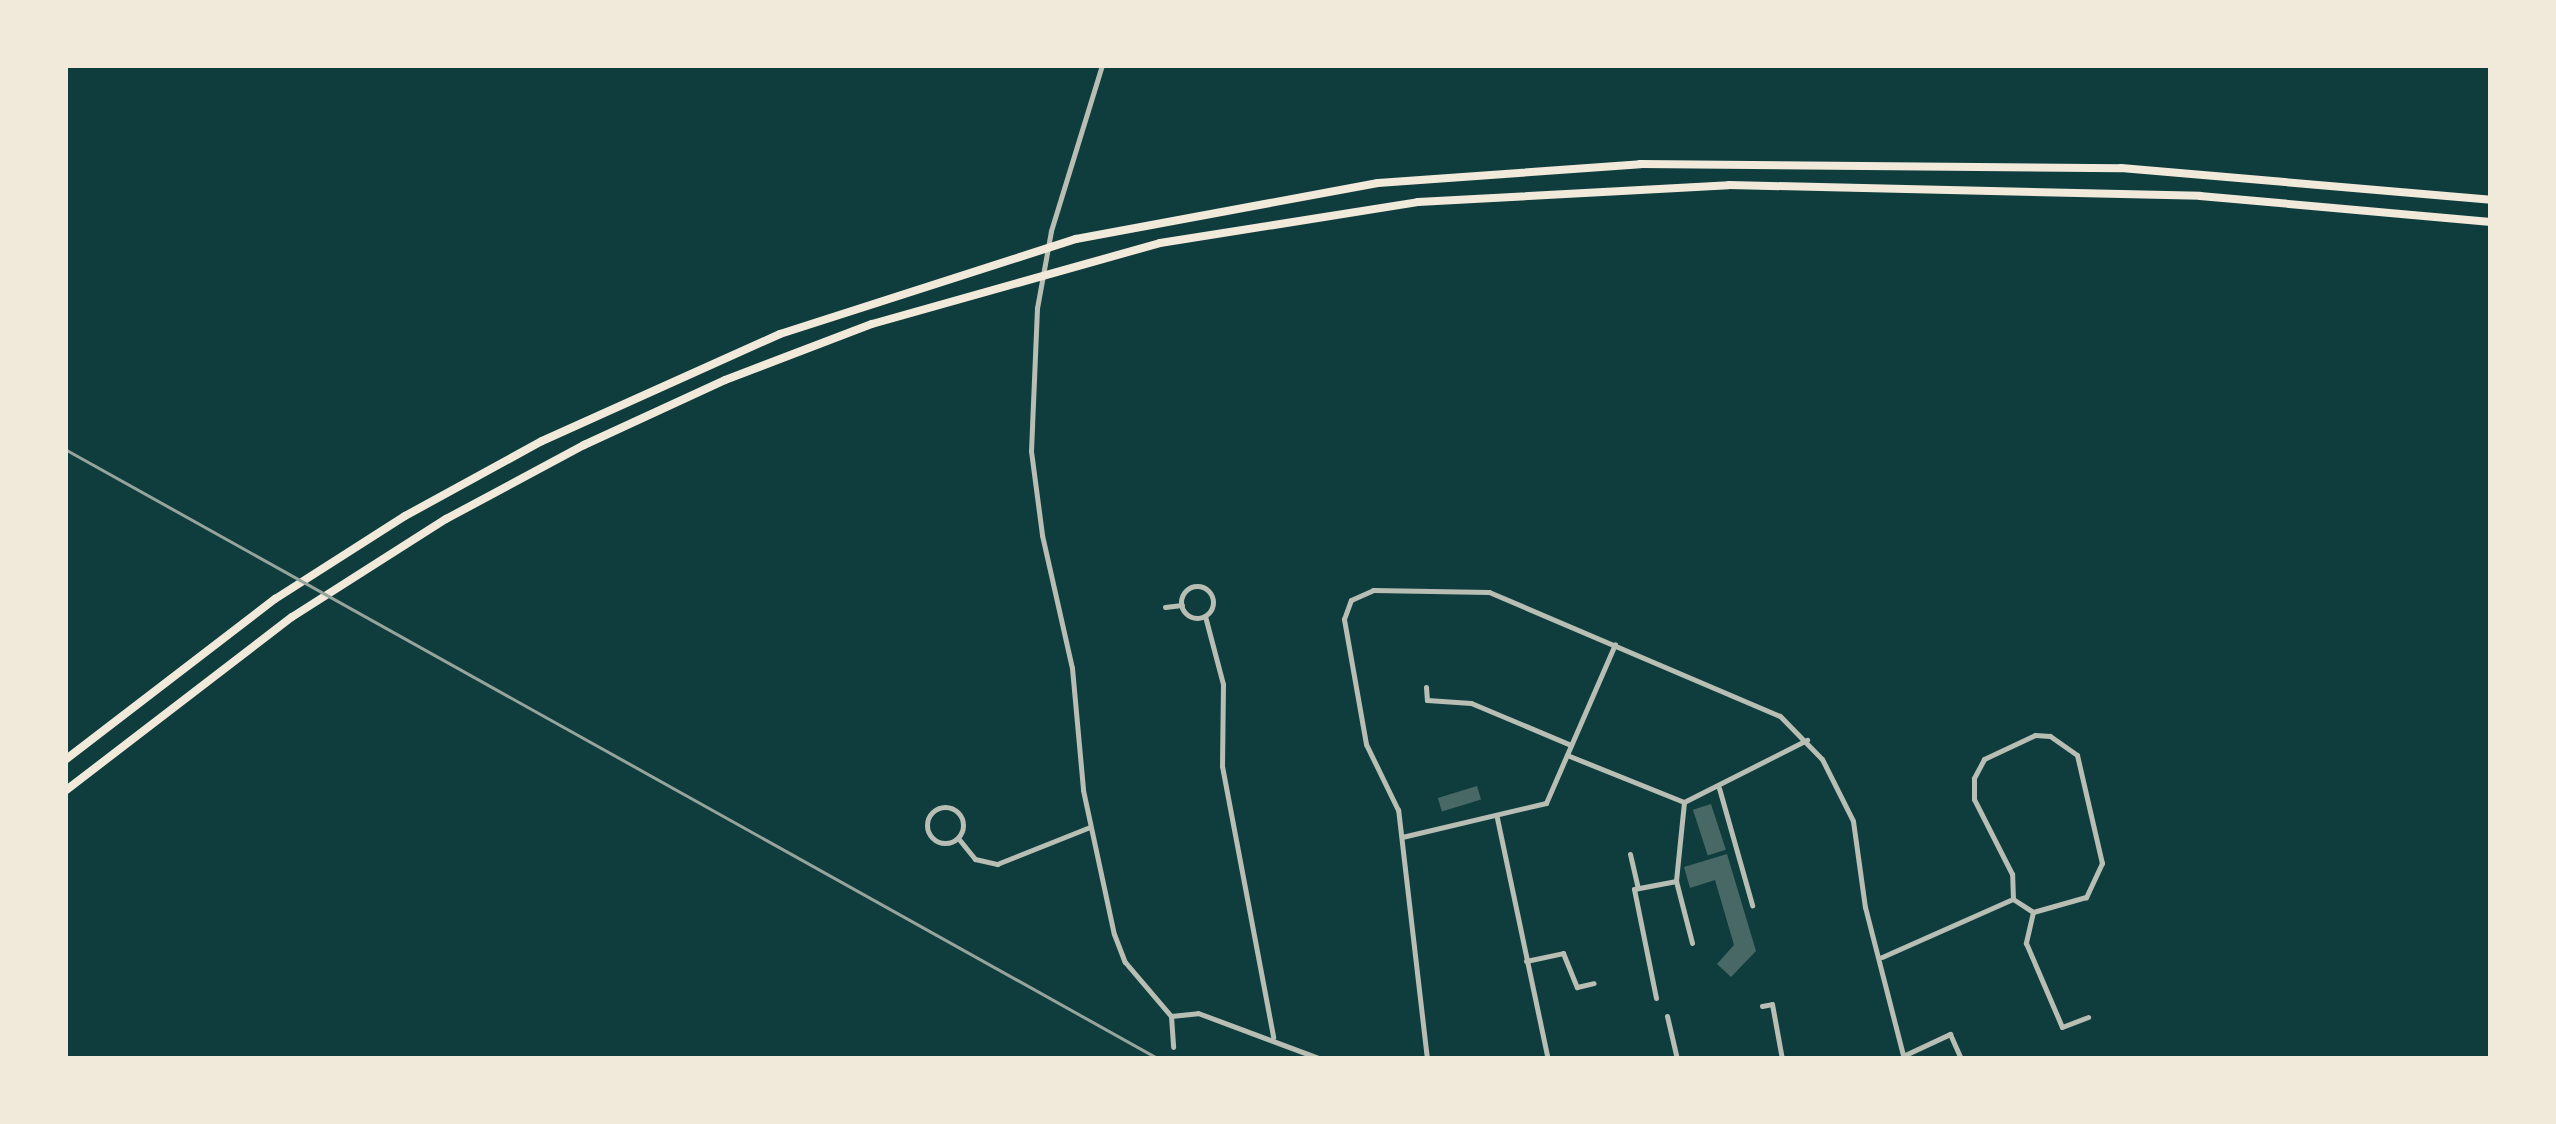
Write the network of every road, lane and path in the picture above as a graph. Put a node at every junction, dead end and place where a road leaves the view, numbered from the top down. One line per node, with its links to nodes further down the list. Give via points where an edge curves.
1 (1102, 65): 17 (street, via 1051,231 1037,308 1030,412 1042,535 1066,628)
2 (2491, 200): 12 (highway, via 2121,168 1640,164 1378,184 1076,239 845,310 667,380 496,465 276,599)
3 (2491, 222): 14 (highway, via 2130,193 1678,186 1365,208 1062,267 872,324 677,401 536,469 292,617)
4 (1182, 605): 5 (street); 6 (street, via 1193,617); 6 (street, via 1187,590 1206,588 1213,602)
5 (1164, 607)
6 (1205, 616): 35 (street, via 1223,684 1222,766)
7 (1615, 644): 9 (street, via 1780,716); 10 (street); 18 (street, via 1488,592 1373,590 1350,600 1344,619 1366,744 1394,798)
8 (1426, 687): 10 (street, via 1426,700 1472,704)
9 (1807, 740): 13 (street); 27 (street, via 1853,821 1865,908)
10 (1571, 745): 11 (street)
11 (1567, 754): 15 (street); 16 (street, via 1546,803)
12 (65, 760)
13 (1719, 788): 15 (street); 24 (street)
14 (65, 791)
15 (1684, 802): 21 (street)
16 (1497, 818): 18 (street); 28 (street)
17 (1090, 827): 19 (street, via 1063,832 1018,860 998,864 975,859); 32 (street, via 1118,948)
18 (1402, 837): 40 (street)
19 (958, 838): 19 (street, via 932,838 932,812 956,810 963,820)
20 (1630, 854): 22 (street)
21 (1676, 881): 22 (street); 26 (street)
22 (1638, 888): 30 (street)
23 (2013, 900): 25 (street); 25 (street, via 2012,874 1974,799 1974,778 1984,759 2035,734 2050,736 2077,756 2102,863 2086,897); 27 (street)
24 (1752, 904)
25 (2034, 912): 34 (street, via 2026,943 2062,1027)
26 (1692, 943)
27 (1882, 957): 37 (street)
28 (1526, 962): 29 (street, via 1563,952 1577,987); 41 (street)
29 (1594, 983)
30 (1656, 998)
31 (1762, 1006): 38 (street, via 1772,1004)
32 (1171, 1016): 35 (street, via 1198,1012); 36 (street)
33 (1668, 1016): 42 (street)
34 (2088, 1017)
35 (1273, 1038): 39 (street)
36 (1173, 1047)
37 (1904, 1057): 44 (street, via 1950,1034)
38 (1782, 1058): 43 (street)
39 (1321, 1059)
40 (1427, 1059)
41 (1548, 1059)
42 (1677, 1059)
43 (1774, 1059)
44 (1962, 1059)

